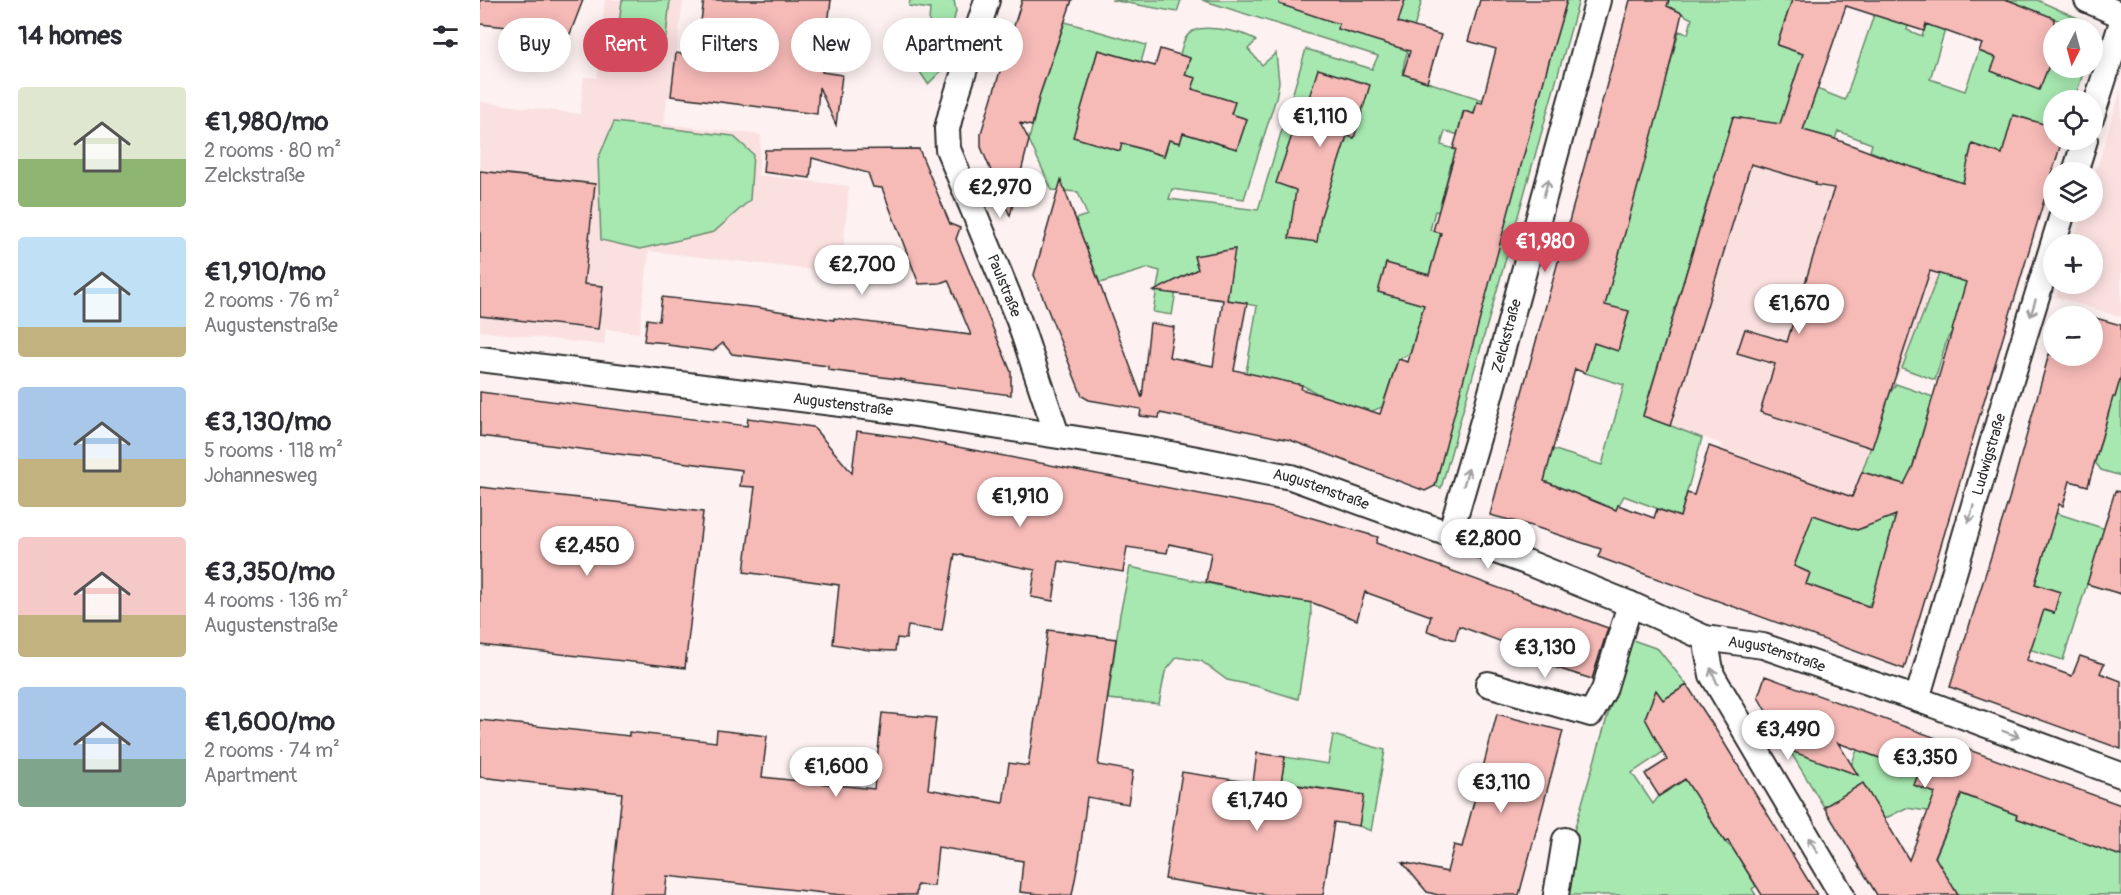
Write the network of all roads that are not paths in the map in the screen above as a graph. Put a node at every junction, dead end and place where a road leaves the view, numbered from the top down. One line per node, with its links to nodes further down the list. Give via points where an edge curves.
1 (987, 0): 9 (street, Paulstraße, via 946,129 948,149 1019,321)
2 (1598, 0): 10 (street, Zelckstraße, one-way to 2)
3 (2087, 0): 4 (street)
4 (2121, 15)
5 (2121, 26): 6 (street)
6 (2100, 90)
7 (2060, 222): 14 (street, Ludwigstraße, one-way to 14)
8 (480, 359): 9 (street, Augustenstraße)
9 (1057, 435): 10 (street, Augustenstraße, via 1291,477)
10 (1450, 534): 11 (street, Augustenstraße)
11 (1630, 603): 12 (street, Augustenstraße); 13 (street, via 1604,690 1591,714)
12 (1705, 638): 14 (street, Augustenstraße, via 1763,646); 18 (street, one-way to 12, via 1712,675)
13 (1488, 684)
14 (1917, 699): 15 (street, Augustenstraße, one-way to 15)
15 (2121, 775)
16 (1565, 840): 17 (street)
17 (1556, 895)
18 (1842, 895)

